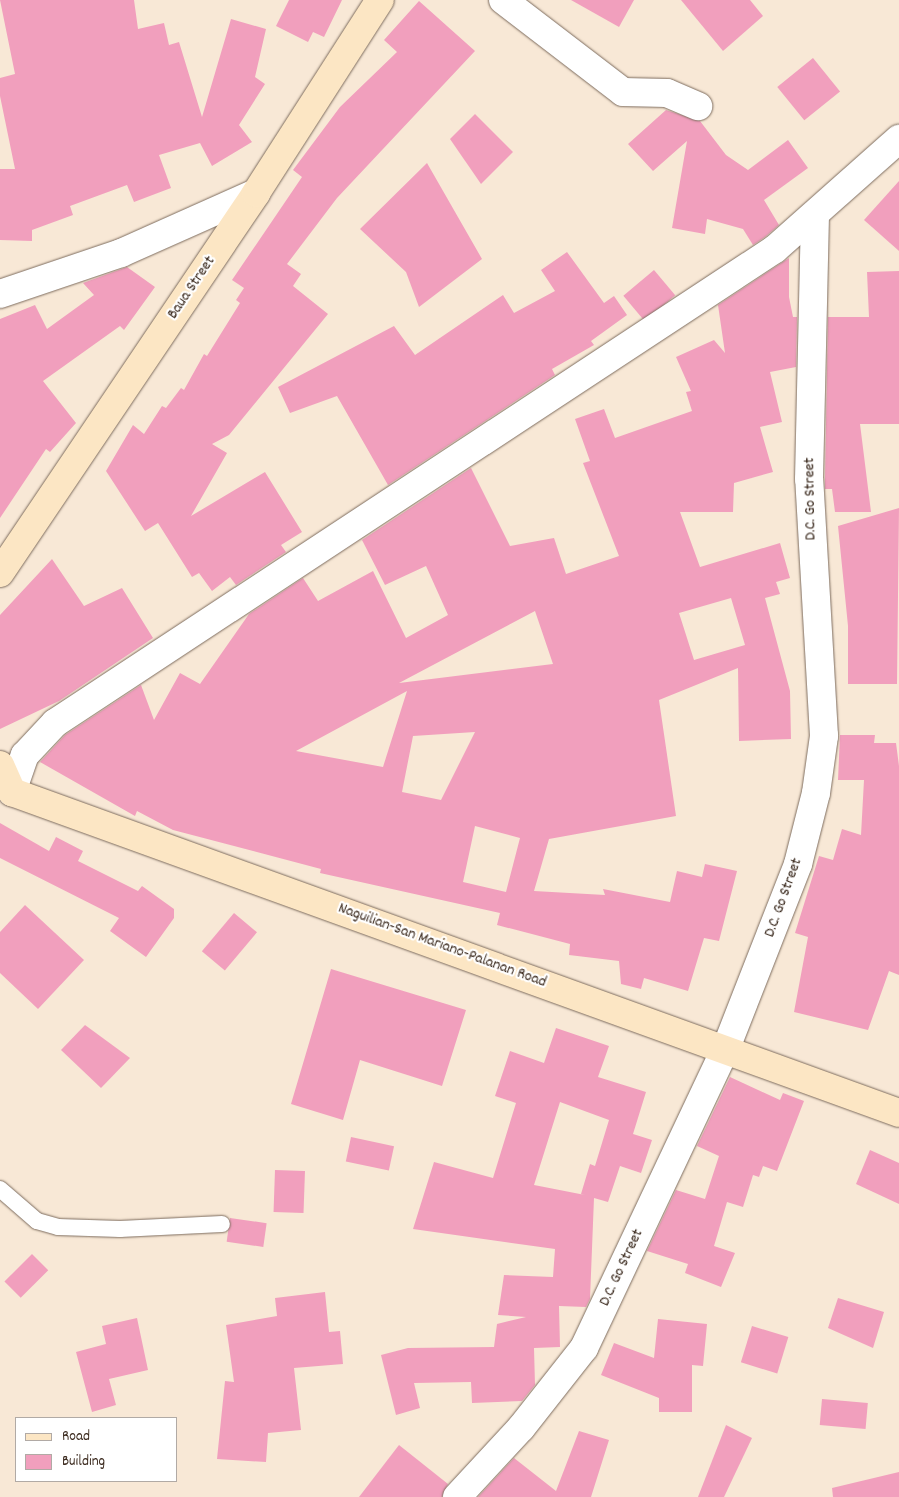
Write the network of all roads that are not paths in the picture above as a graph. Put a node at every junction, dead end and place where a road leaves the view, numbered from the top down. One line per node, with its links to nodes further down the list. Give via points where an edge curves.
1 (380, 0): 5 (main road, Baua Street)
2 (503, 0): 3 (street, via 623,92 668,93)
3 (698, 106)
4 (899, 139): 6 (street)
5 (256, 194): 7 (street, via 121,253); 8 (main road, Baua Street)
6 (815, 215): 10 (street, via 775,249 600,367 55,723 25,755); 11 (street, D.C. Go Street, via 809,479 824,736 816,793 798,864)
7 (0, 294)
8 (0, 573)
9 (0, 765): 10 (main road)
10 (12, 792): 11 (main road, Naguilian-San Mariano-Palanan Road)
11 (726, 1048): 12 (main road, Naguilian-San Mariano-Palanan Road); 15 (street, D.C. Go Street, via 584,1348 520,1428)
12 (899, 1113)
13 (0, 1189): 14 (lane, via 37,1221 58,1226 120,1229)
14 (222, 1224)
15 (457, 1497)

